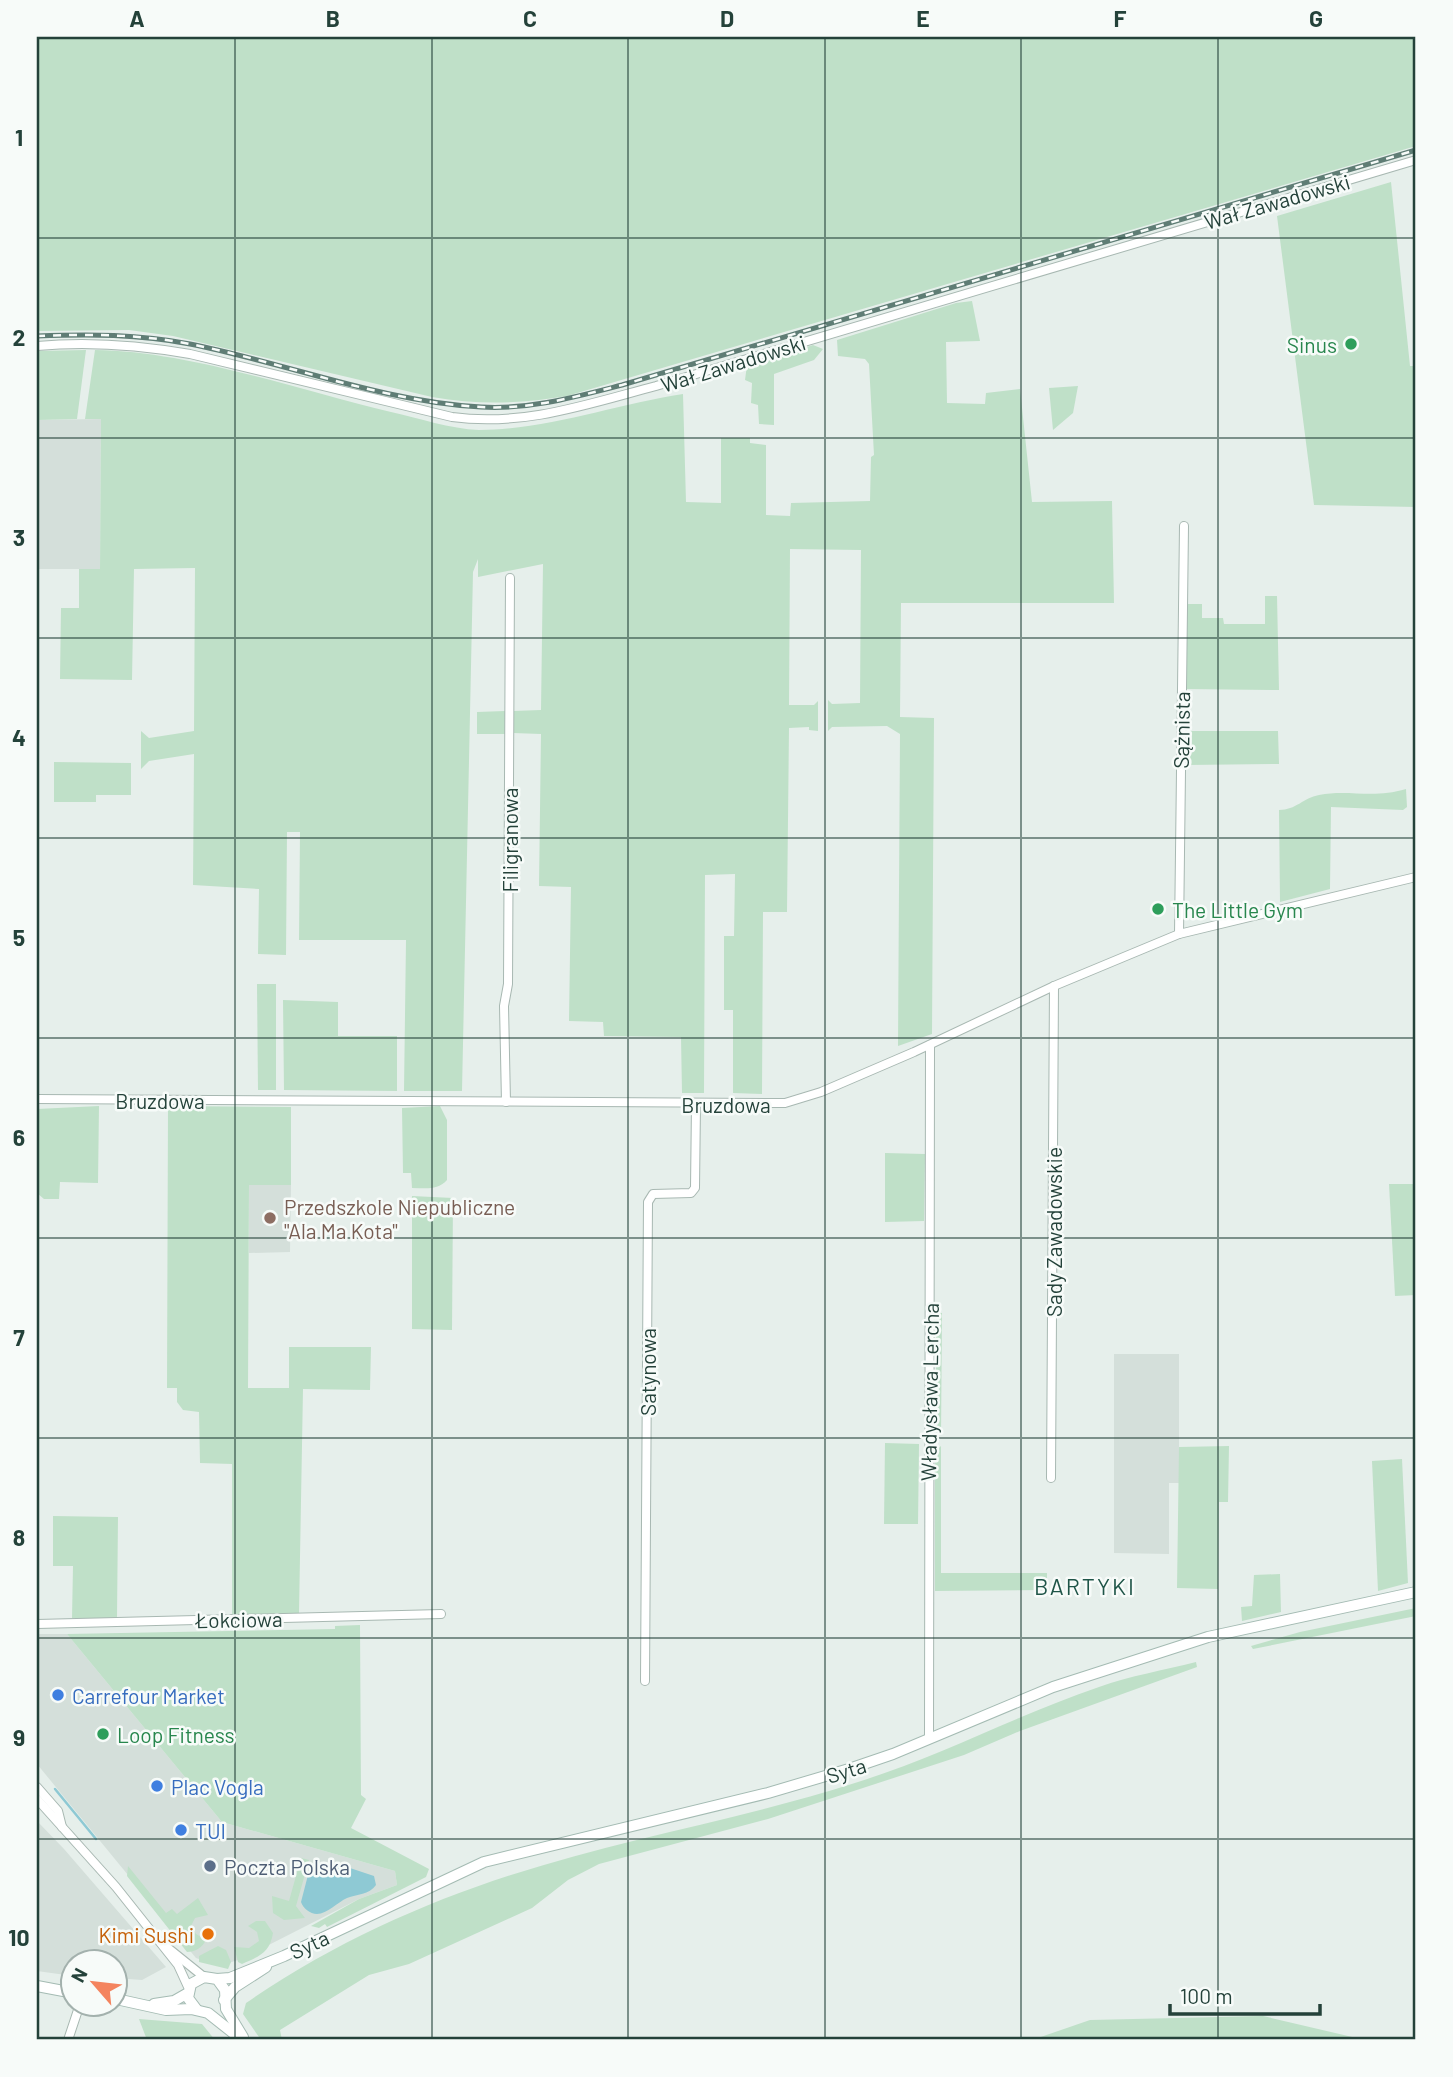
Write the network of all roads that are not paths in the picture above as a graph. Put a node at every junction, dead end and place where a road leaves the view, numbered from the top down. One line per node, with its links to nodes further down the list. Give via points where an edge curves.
1 (1416, 160): 2 (street, Wał Zawadowski, via 538,417 496,421 452,417 147,347)
2 (37, 346)
3 (1184, 526): 6 (street, Sążnista)
4 (510, 578): 10 (street, Filigranowa, via 508,984 503,1006)
5 (1416, 877): 6 (street, Bruzdowa)
6 (1179, 934): 7 (street, Bruzdowa)
7 (1054, 986): 8 (street, Bruzdowa); 12 (street, Sady Zawadowskie)
8 (930, 1045): 11 (street, Bruzdowa, via 785,1103); 17 (street, Władysława Lercha)
9 (37, 1099): 10 (street, Bruzdowa)
10 (506, 1102): 11 (street, Bruzdowa)
11 (696, 1104): 16 (street, Satynowa, via 695,1188 691,1193 653,1194 648,1202)
12 (1052, 1478)
13 (1416, 1592): 17 (street, Syta, via 1160,1651 1053,1687)
14 (441, 1614): 15 (street, Łokciowa)
15 (37, 1624)
16 (645, 1681)
17 (929, 1739): 22 (street, Syta, via 768,1793 484,1862)
18 (37, 1787): 20 (street, via 58,1811)
19 (37, 1799): 20 (street)
20 (62, 1827): 21 (street)
21 (158, 1939): 23 (street); 27 (street, via 182,1972)
22 (280, 1957): 24 (street, Syta); 28 (street, Syta, via 235,1987)
23 (204, 1976): 24 (street); 27 (street)
24 (217, 1979): 28 (street, via 225,1990)
25 (37, 1986): 26 (street)
26 (60, 1990)
27 (189, 1991): 30 (street, via 174,2001); 31 (street, via 190,2003)
28 (225, 2000): 31 (street, via 218,2009); 34 (street)
29 (130, 2001): 30 (street)
30 (151, 2005): 31 (street)
31 (202, 2012): 34 (street)
32 (75, 2018): 33 (street)
33 (68, 2040)
34 (243, 2040)

